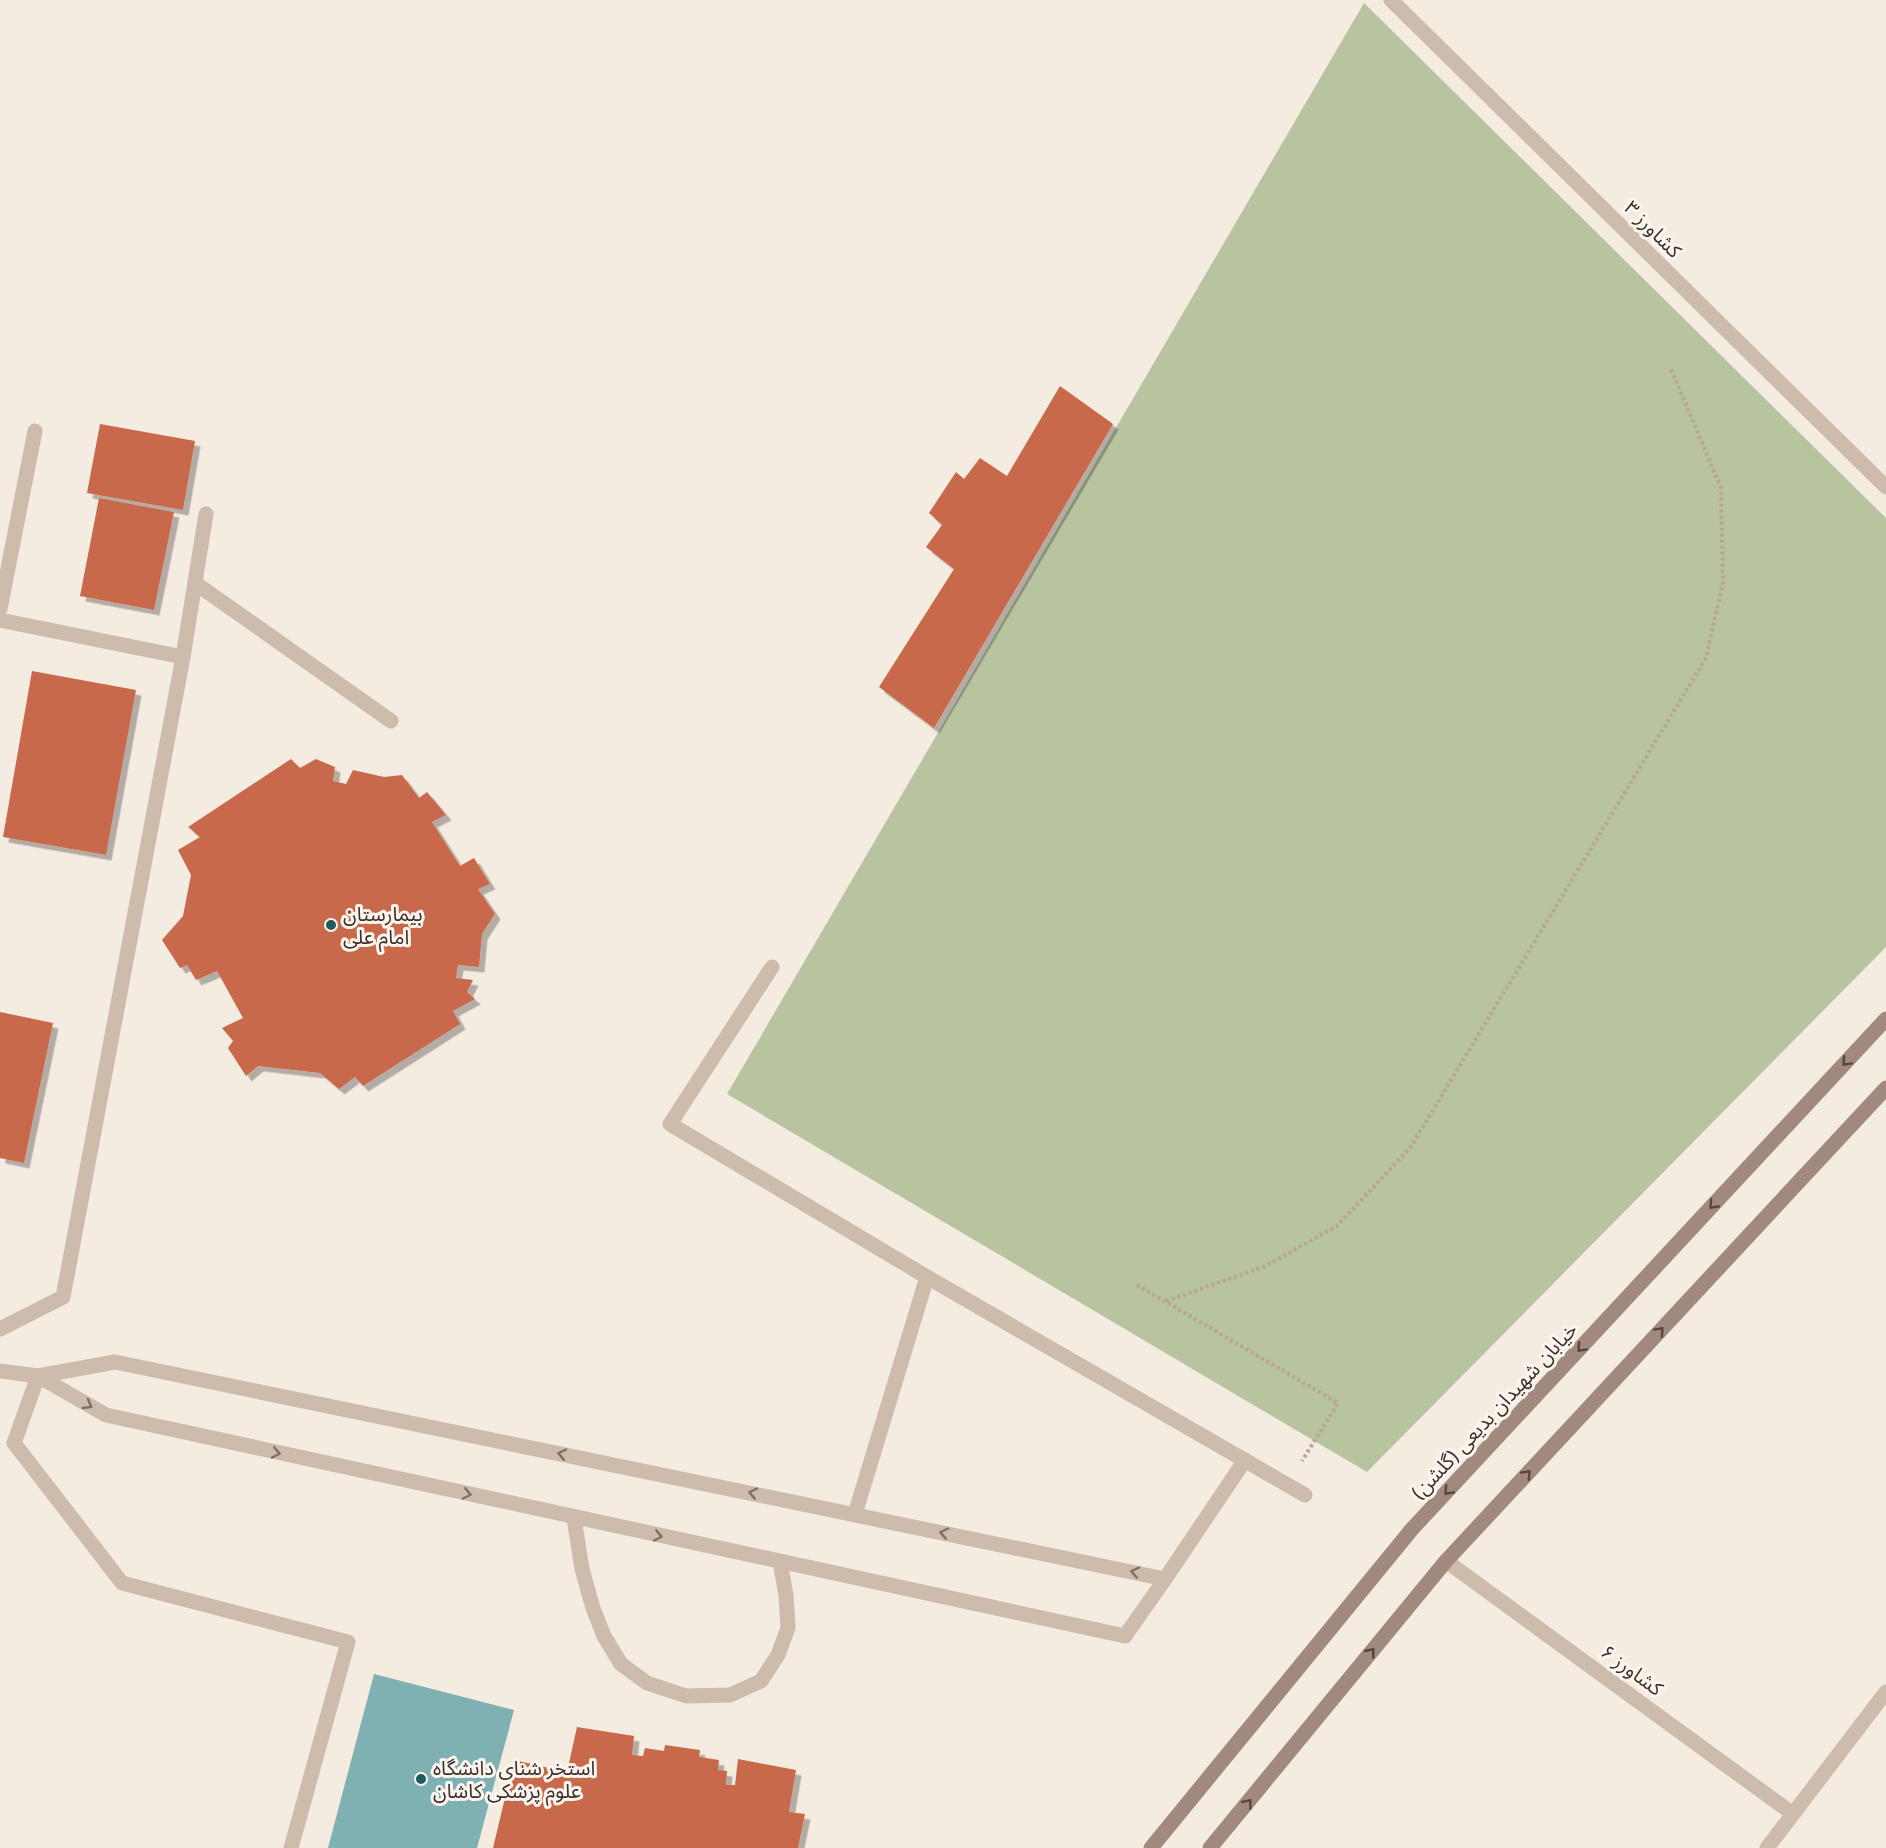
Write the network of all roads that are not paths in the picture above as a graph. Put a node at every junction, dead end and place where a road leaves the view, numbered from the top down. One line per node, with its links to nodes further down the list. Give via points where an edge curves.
1 (1391, 0): 3 (street, کشاورز ۳)
2 (35, 431): 6 (street)
3 (1886, 487)
4 (206, 514): 5 (street)
5 (195, 583): 8 (street); 9 (street)
6 (0, 609)
7 (0, 620): 8 (street)
8 (183, 657): 14 (street, via 63,1297)
9 (391, 721)
10 (772, 967): 13 (street, via 670,1124)
11 (1886, 1019): 27 (street, خیابان شهیدان بدیعی (گلشن), one-way to 27, via 1412,1530)
12 (1886, 1088): 21 (street, one-way to 12)
13 (927, 1277): 17 (street); 19 (street)
14 (0, 1329)
15 (0, 1371): 16 (street)
16 (38, 1376): 19 (street, one-way to 16, via 115,1362); 20 (street, one-way to 20, via 106,1415); 26 (street, via 14,1443 122,1583 348,1642)
17 (1245, 1461): 18 (street); 23 (street)
18 (1305, 1495)
19 (855, 1514): 23 (street, one-way to 19)
20 (574, 1518): 22 (street, one-way to 22); 22 (street, via 593,1608 621,1664 647,1683 686,1696 730,1695 760,1682 778,1655 788,1628)
21 (1446, 1561): 25 (street, کشاورز ۶); 28 (street, one-way to 21)
22 (780, 1562): 23 (street, via 1125,1636)
23 (1165, 1579)
24 (1886, 1692): 25 (street)
25 (1793, 1814): 29 (street)
26 (291, 1848)
27 (1151, 1848)
28 (1210, 1848)
29 (1767, 1848)

